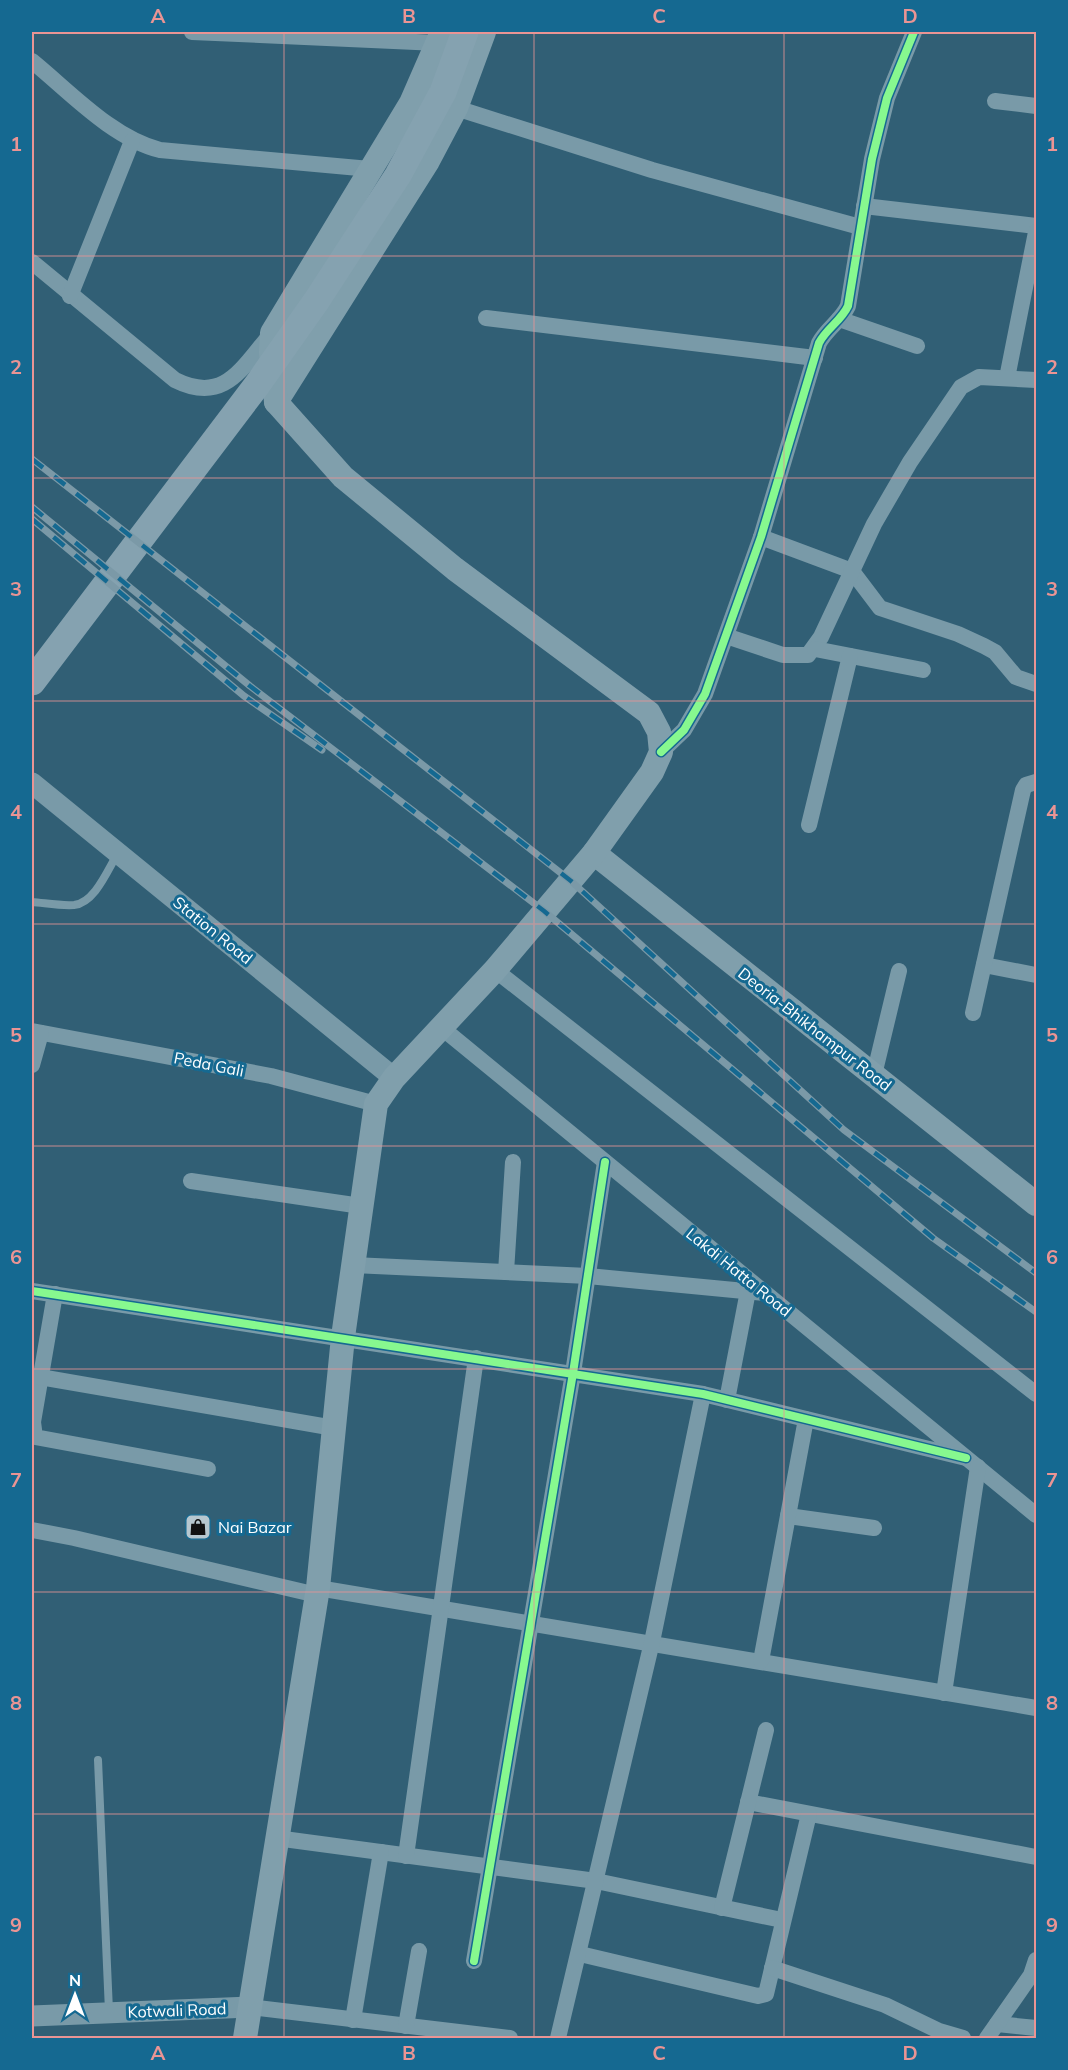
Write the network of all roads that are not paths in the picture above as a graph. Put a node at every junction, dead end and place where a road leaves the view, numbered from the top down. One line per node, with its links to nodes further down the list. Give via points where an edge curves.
1 (192, 32): 5 (street)
2 (465, 32): 32 (main road, via 444,92 398,176 317,300)
3 (484, 32): 9 (main road)
4 (914, 32): 12 (street, via 887,98)
5 (440, 37): 11 (main road, via 411,103)
6 (32, 61): 10 (street)
7 (995, 101): 8 (street)
8 (1036, 106)
9 (456, 108): 13 (street, via 652,170); 25 (main road, via 428,161)
10 (132, 141): 11 (street, via 160,150); 17 (street)
11 (370, 169): 20 (main road)
12 (864, 206): 13 (street); 14 (street)
13 (860, 226): 19 (street, via 848,306)
14 (1036, 226)
15 (1036, 232): 23 (street)
16 (32, 262): 17 (street)
17 (70, 296): 20 (street, via 175,380 203,390 230,381)
18 (486, 318): 22 (street)
19 (839, 319): 21 (street); 22 (street, via 825,332)
20 (272, 333): 25 (main road)
21 (917, 346)
22 (815, 358): 26 (street)
23 (1007, 378): 24 (street); 27 (street, via 979,377 961,387 910,462)
24 (1036, 380)
25 (276, 402): 34 (main road, via 343,477 456,569 649,713 659,732)
26 (761, 537): 27 (street); 28 (street)
27 (852, 571): 29 (street); 33 (street, via 880,608 984,646 995,652 1016,678)
28 (726, 636): 29 (street, via 783,655 808,655); 34 (street, via 694,716)
29 (815, 649): 30 (street)
30 (850, 656): 31 (street); 37 (street)
31 (923, 670)
32 (32, 682)
33 (1036, 684)
34 (660, 752): 39 (main road, via 652,772)
35 (1036, 782): 41 (street, via 1023,790)
36 (32, 783): 38 (street, Station Road)
37 (809, 825)
38 (118, 853): 40 (lane, via 91,896 82,903); 50 (street, Station Road)
39 (594, 853): 42 (main road); 49 (main road, Deoria-Bhikhampur Road)
40 (32, 902)
41 (984, 965): 44 (street); 45 (street)
42 (495, 970): 46 (main road); 68 (street)
43 (899, 971): 49 (street)
44 (1036, 975)
45 (973, 1013)
46 (442, 1028): 50 (main road); 53 (street, Lakdi Hatta Road)
47 (36, 1032): 48 (street); 51 (street, Peda Gali, via 271,1076)
48 (32, 1065)
49 (874, 1075): 55 (main road, Deoria-Bhikhampur Road)
50 (394, 1078): 51 (main road)
51 (376, 1104): 56 (main road)
52 (513, 1162): 58 (street)
53 (605, 1162): 59 (street); 61 (street, Lakdi Hatta Road)
54 (191, 1181): 56 (street)
55 (1036, 1202)
56 (361, 1206): 57 (main road)
57 (353, 1265): 58 (street); 63 (main road)
58 (507, 1272): 59 (street)
59 (588, 1276): 61 (street); 65 (street)
60 (32, 1291): 62 (street)
61 (756, 1292): 69 (street); 72 (street, Lakdi Hatta Road)
62 (55, 1294): 63 (street); 66 (street)
63 (343, 1337): 64 (street); 71 (main road)
64 (476, 1358): 65 (street); 79 (street)
65 (573, 1373): 67 (street); 80 (street)
66 (40, 1377): 71 (street); 73 (street, via 34,1437)
67 (703, 1394): 69 (street); 81 (street)
68 (1036, 1394)
69 (727, 1400): 70 (street)
70 (806, 1419): 72 (street); 75 (street)
71 (334, 1428): 78 (main road)
72 (972, 1462): 74 (street, Lakdi Hatta Road); 83 (street)
73 (208, 1469)
74 (1036, 1515)
75 (788, 1516): 76 (street); 82 (street)
76 (874, 1528)
77 (32, 1530): 78 (street)
78 (317, 1591): 79 (street); 89 (main road)
79 (441, 1607): 80 (street); 91 (street)
80 (530, 1622): 81 (street); 93 (street)
81 (652, 1642): 82 (street); 94 (street)
82 (761, 1661): 83 (street)
83 (944, 1693): 84 (street)
84 (1036, 1708)
85 (766, 1730): 87 (street)
86 (98, 1760): 103 (lane)
87 (748, 1802): 88 (street); 95 (street)
88 (809, 1814): 92 (street); 96 (street)
89 (276, 1839): 90 (street); 102 (main road)
90 (381, 1852): 91 (street); 105 (street)
91 (406, 1856): 93 (street)
92 (1036, 1857)
93 (489, 1867): 94 (street); 100 (street)
94 (596, 1881): 95 (street); 98 (street)
95 (722, 1908): 96 (street)
96 (782, 1920): 101 (street)
97 (419, 1951): 108 (street)
98 (580, 1954): 101 (street, via 758,1996 766,1994); 111 (street)
99 (1036, 1960): 106 (street)
100 (474, 1961)
101 (772, 1968): 112 (street, via 885,2005)
102 (250, 2007): 103 (street, Kotwali Road); 105 (street); 109 (main road)
103 (109, 2013): 104 (street, Kotwali Road)
104 (32, 2016)
105 (353, 2020): 108 (street)
106 (997, 2024): 107 (street); 113 (street)
107 (1036, 2028)
108 (395, 2030): 110 (street)
109 (244, 2038)
110 (510, 2038)
111 (563, 2038)
112 (963, 2038)
113 (987, 2038)

